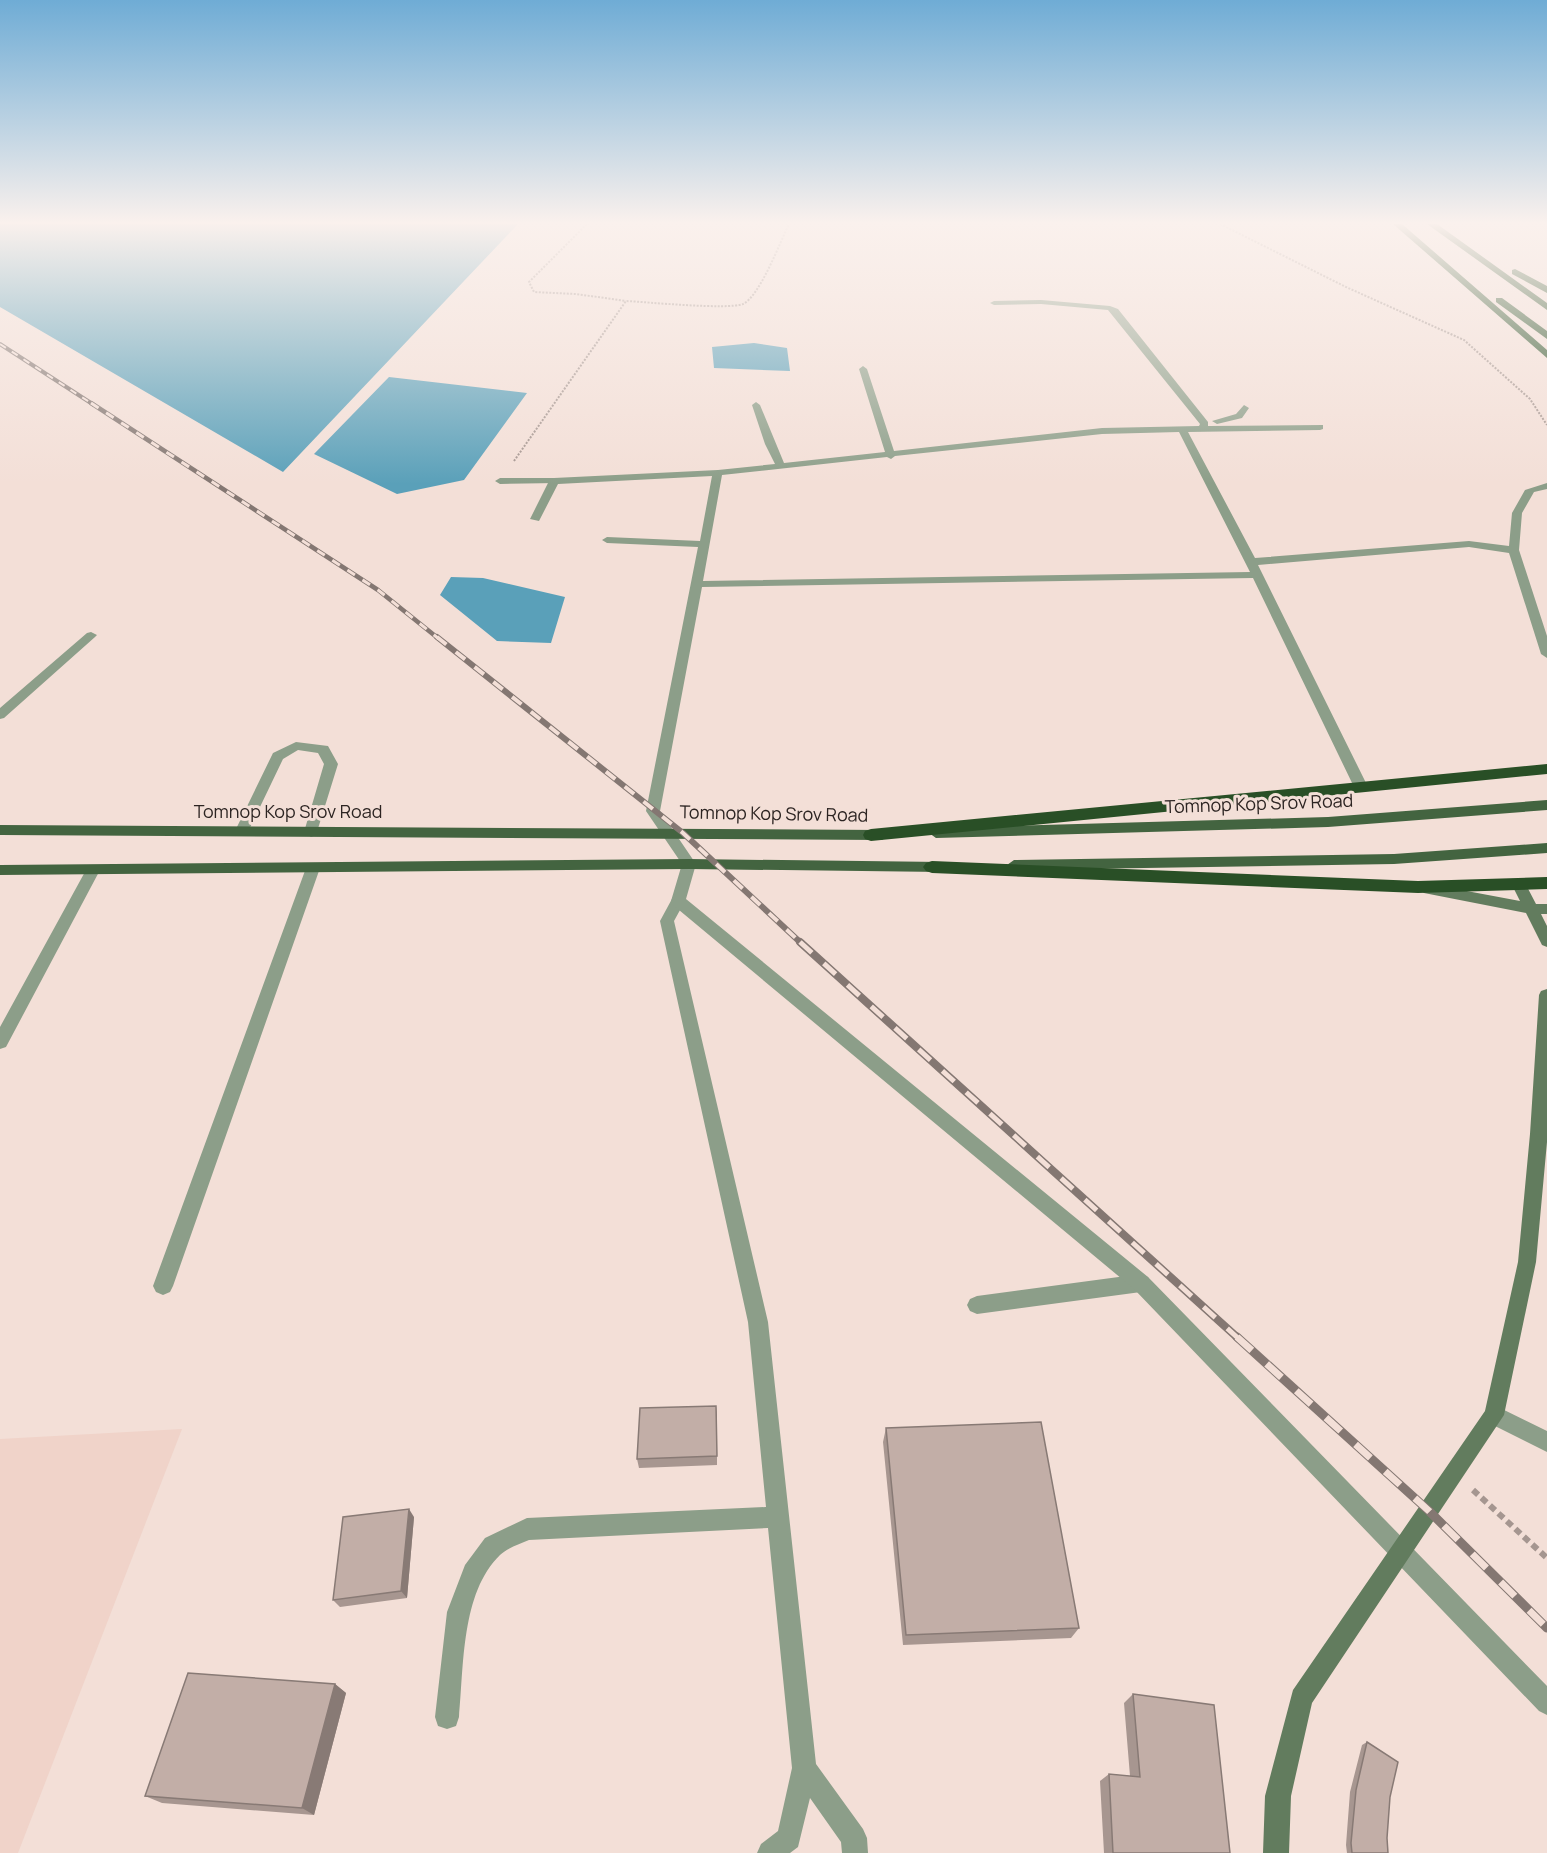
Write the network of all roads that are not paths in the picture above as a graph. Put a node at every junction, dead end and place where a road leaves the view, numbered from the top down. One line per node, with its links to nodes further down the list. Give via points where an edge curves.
1 (1114, 310): 9 (street)
2 (1497, 310): 5 (highway)
3 (1513, 310): 4 (highway)
4 (1547, 336)
5 (1547, 355)
6 (863, 369): 12 (street)
7 (756, 405): 13 (street, via 771,441 770,448)
8 (1244, 408): 9 (street, via 1239,416)
9 (1204, 426): 10 (street); 11 (street)
10 (1320, 427)
11 (1182, 429): 12 (street, via 1102,432); 22 (street)
12 (891, 456): 13 (street)
13 (781, 465): 14 (street)
14 (718, 473): 16 (street); 20 (street)
15 (500, 481): 16 (street)
16 (554, 481): 18 (street)
17 (1547, 486): 21 (street, via 1530,490 1517,513)
18 (535, 519)
19 (607, 540): 20 (street)
20 (705, 544): 24 (street)
21 (1514, 550): 22 (street, via 1469,544); 25 (street)
22 (1251, 562): 23 (street)
23 (1257, 575): 24 (street); 30 (street)
24 (698, 584): 35 (street, via 653,812)
25 (1541, 616): 27 (street)
26 (91, 635): 28 (street)
27 (1547, 654)
28 (0, 715)
29 (1547, 769): 30 (highway)
30 (1361, 787): 36 (highway)
31 (1547, 805): 36 (main road, Tomnop Kop Srov Road, via 1328,822)
32 (0, 830): 33 (main road, Tomnop Kop Srov Road)
33 (242, 831): 34 (main road, Tomnop Kop Srov Road); 34 (street, via 278,756 296,746 323,749 331,764)
34 (311, 832): 35 (main road, Tomnop Kop Srov Road)
35 (666, 833): 36 (main road, Tomnop Kop Srov Road); 38 (street)
36 (871, 835)
37 (1547, 848): 39 (main road, via 1394,859)
38 (689, 864): 39 (main road); 40 (main road); 46 (street)
39 (932, 867): 45 (highway)
40 (313, 868): 42 (main road); 52 (street)
41 (0, 870): 42 (main road)
42 (93, 870): 50 (street)
43 (1518, 883): 44 (highway); 45 (highway); 47 (street)
44 (1547, 883)
45 (1418, 887): 47 (street)
46 (678, 901): 51 (street); 56 (street, via 667,921 758,1322)
47 (1540, 909): 48 (street)
48 (1547, 941)
49 (1547, 995): 54 (street, via 1527,1262)
50 (0, 1042)
51 (1141, 1283): 53 (street); 57 (street)
52 (163, 1286)
53 (977, 1305)
54 (1494, 1415): 55 (street); 57 (street)
55 (1547, 1442)
56 (778, 1517): 59 (street, via 527,1529 493,1546 473,1573 458,1612); 60 (street)
57 (1401, 1552): 58 (street); 63 (street, via 1301,1698 1278,1796)
58 (1547, 1703)
59 (447, 1717)
60 (804, 1768): 61 (street, via 789,1838); 62 (street, via 854,1838)
61 (770, 1853)
62 (855, 1853)
63 (1276, 1853)

